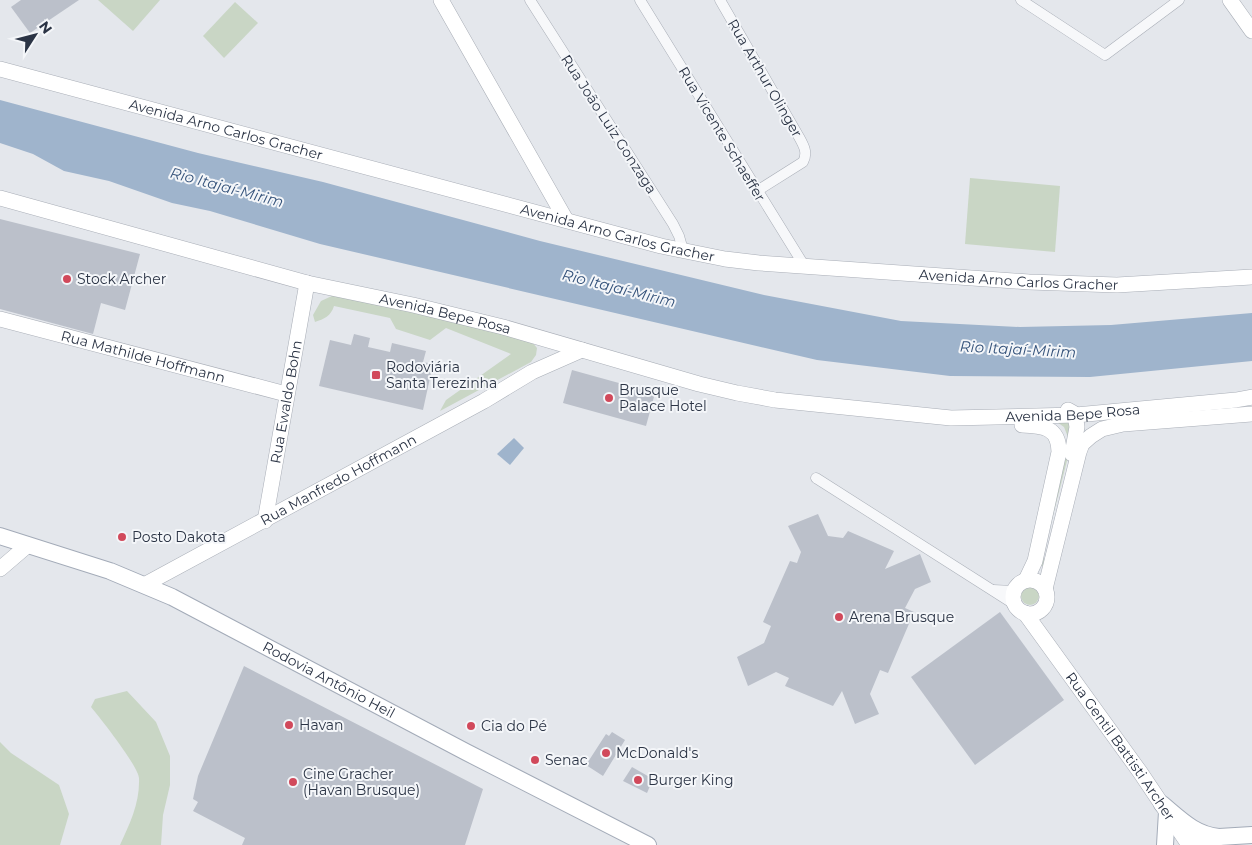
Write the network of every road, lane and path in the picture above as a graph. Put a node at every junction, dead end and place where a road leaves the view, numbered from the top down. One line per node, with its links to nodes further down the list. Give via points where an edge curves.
1 (441, 0): 12 (main road)
2 (530, 0): 13 (street, Rua João Luiz Gonzaga, via 673,224)
3 (640, 0): 10 (street, Rua Vicente Schaeffer)
4 (720, 0): 10 (street, Rua Arthur Olinger, via 806,151 803,162)
5 (1021, 0): 6 (street, via 1104,55)
6 (1179, 0)
7 (1230, 0): 8 (main road)
8 (1252, 31)
9 (0, 69): 12 (main road, Avenida Arno Carlos Gracher)
10 (757, 191): 14 (street, Rua Vicente Schaeffer)
11 (0, 198): 16 (main road, Avenida Bepe Rosa)
12 (566, 220): 13 (main road, Avenida Arno Carlos Gracher)
13 (683, 250): 14 (main road, Avenida Arno Carlos Gracher, via 725,259)
14 (805, 267): 15 (main road, Avenida Arno Carlos Gracher, via 1079,285)
15 (1252, 277)
16 (308, 283): 18 (main road, Avenida Bepe Rosa, via 414,305); 22 (main road, Rua Ewaldo Bohn)
17 (0, 320): 22 (main road, Rua Mathilde Hoffmann)
18 (536, 337): 19 (main road, Avenida Bepe Rosa); 20 (main road, Rua Manfredo Hoffmann, via 546,349 547,356)
19 (582, 350): 20 (main road, Rua Manfredo Hoffmann); 25 (main road, Avenida Bepe Rosa, via 737,393)
20 (532, 372): 30 (main road, Rua Manfredo Hoffmann)
21 (1252, 393): 24 (main road, Avenida Bepe Rosa)
22 (286, 394): 30 (main road, Rua Ewaldo Bohn)
23 (1252, 397): 28 (main road, Avenida Bepe Rosa)
24 (1025, 407): 26 (main road, Avenida Bepe Rosa); 28 (main road, via 1032,411 1069,410)
25 (863, 409): 26 (main road, Avenida Bepe Rosa); 35 (main road, via 898,422 1029,425 1045,428 1056,435 1059,452 1035,561)
26 (894, 411): 28 (main road, Avenida Bepe Rosa, via 951,418)
27 (1252, 414): 33 (main road, via 1123,424 1091,436 1079,452)
28 (1076, 415): 33 (main road, via 1073,450 1049,554)
29 (816, 478): 38 (street, via 992,590)
30 (265, 521): 36 (main road, Rua Manfredo Hoffmann)
31 (0, 536): 32 (main road, Rodovia Antônio Heil)
32 (28, 545): 34 (main road); 36 (main road, Rodovia Antônio Heil)
33 (1051, 565): 37 (main road)
34 (0, 569)
35 (1026, 580): 37 (main road, via 1038,581); 38 (main road, via 1019,583)
36 (144, 585): 45 (main road, Rodovia Antônio Heil)
37 (1045, 589): 39 (main road, via 1047,600)
38 (1017, 602): 39 (main road, via 1030,614); 40 (main road, Rua Gentil Battisti Archer)
39 (1041, 610): 40 (main road, Rua Gentil Battisti Archer)
40 (1050, 648): 41 (main road, Rua Gentil Battisti Archer)
41 (1165, 808): 44 (main road); 46 (main road); 47 (main road, Rua Gentil Battisti Archer)
42 (1252, 835): 44 (main road)
43 (1252, 840): 44 (main road)
44 (1214, 841): 47 (main road)
45 (648, 845)
46 (1165, 845)
47 (1189, 845)

